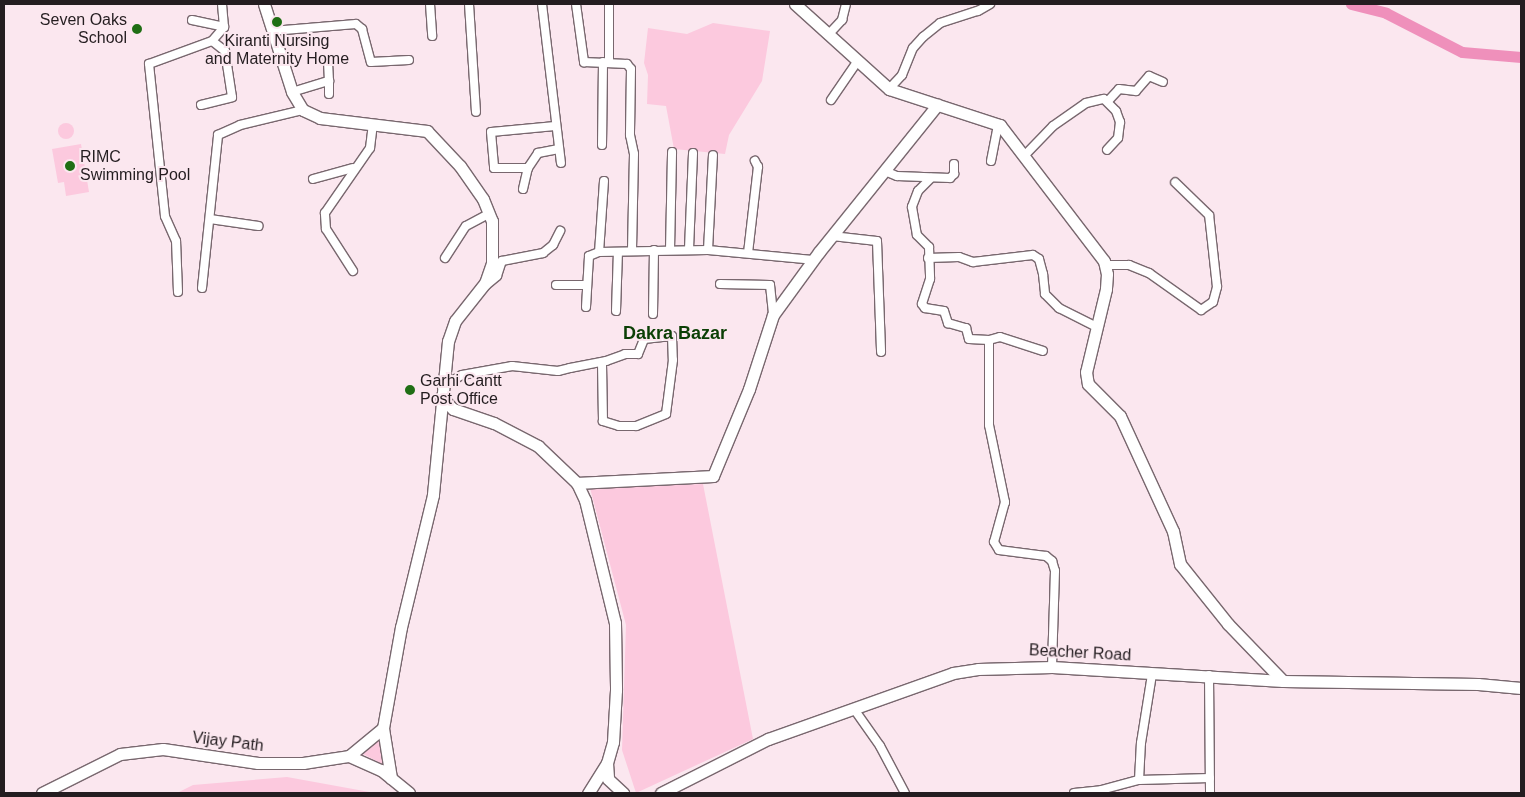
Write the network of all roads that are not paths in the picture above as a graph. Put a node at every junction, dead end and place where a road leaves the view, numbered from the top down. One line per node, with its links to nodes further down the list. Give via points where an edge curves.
1 (222, 4): 12 (street)
2 (264, 4): 13 (street)
3 (430, 4): 15 (street)
4 (469, 4): 31 (street)
5 (542, 4): 34 (street)
6 (576, 4): 19 (street, via 583,58 588,62)
7 (609, 4): 19 (street)
8 (795, 4): 14 (street)
9 (846, 4): 14 (street, via 842,20)
10 (990, 4): 23 (street, via 978,12 940,23 923,37 912,48 902,75)
11 (192, 20): 12 (street)
12 (224, 27): 16 (street)
13 (272, 31): 18 (street, via 356,24 362,29 371,62); 24 (street)
14 (828, 35): 20 (street)
15 (432, 36)
16 (212, 41): 28 (street, via 225,51 232,97); 77 (street, via 149,64 165,216 176,241)
17 (328, 59): 21 (street)
18 (409, 60)
19 (606, 62): 35 (street); 63 (street, via 626,64 632,71)
20 (856, 62): 23 (street); 26 (street)
21 (329, 81): 24 (street); 25 (street)
22 (1163, 82): 27 (street, via 1149,76 1136,91 1119,89)
23 (889, 88): 29 (street)
24 (292, 92): 30 (street)
25 (329, 94)
26 (831, 100)
27 (1108, 101): 37 (street, via 1120,122 1118,138); 41 (street, via 1086,103 1053,126)
28 (201, 105)
29 (937, 105): 33 (street); 48 (street)
30 (303, 110): 32 (street, via 320,118); 55 (street, via 219,134)
31 (476, 112)
32 (373, 124): 46 (street, via 370,148); 54 (street, via 427,131 433,135 460,166)
33 (998, 124): 41 (street); 43 (street)
34 (555, 126): 36 (street); 47 (street, via 492,132 494,168)
35 (602, 145)
36 (559, 149): 44 (street); 47 (street, via 538,153)
37 (1107, 150)
38 (672, 152): 61 (street)
39 (693, 153): 59 (street)
40 (713, 155): 62 (street)
41 (1025, 155): 70 (street)
42 (754, 161): 66 (street, via 758,167)
43 (991, 161)
44 (561, 163)
45 (954, 164): 49 (street, via 952,177)
46 (353, 168): 50 (street); 71 (street, via 324,220)
47 (528, 168): 53 (street)
48 (885, 171): 49 (street, via 897,176); 58 (street)
49 (930, 178): 68 (street, via 918,191 912,207 916,235 928,243)
50 (313, 179)
51 (604, 181): 64 (street)
52 (1175, 182): 70 (street, via 1208,214 1217,287 1214,302 1201,310 1149,273 1129,265)
53 (523, 190)
54 (490, 213): 67 (street, via 466,226); 76 (street, via 492,263)
55 (210, 219): 56 (street); 75 (street)
56 (258, 226)
57 (560, 232): 76 (street, via 553,245 543,252 502,261 497,276)
58 (832, 236): 69 (street); 85 (street, via 877,241)
59 (689, 249): 61 (street); 62 (street)
60 (654, 250): 61 (street); 63 (street); 80 (street)
61 (670, 250)
62 (708, 250): 66 (street)
63 (632, 251): 65 (street)
64 (599, 252): 65 (street); 74 (street, via 589,256)
65 (618, 252): 79 (street)
66 (748, 253): 69 (street)
67 (445, 258)
68 (928, 258): 82 (street, via 959,258 973,262 1036,256 1043,274 1045,294 1059,308); 83 (street, via 930,279 923,306 944,311 948,323 966,328 969,340)
69 (813, 260): 81 (street)
70 (1105, 265): 82 (street, via 1106,289)
71 (353, 271)
72 (720, 284): 81 (street, via 770,285)
73 (556, 285): 74 (street)
74 (588, 285): 78 (street)
75 (202, 288)
76 (480, 289): 87 (street, via 455,321 448,341)
77 (178, 292)
78 (586, 307)
79 (616, 311)
80 (653, 314)
81 (772, 315): 88 (street, via 749,389 713,476)
82 (1097, 327): 92 (street, via 1086,372 1088,384 1120,416 1173,531 1180,564 1228,624)
83 (989, 340): 84 (street, via 1000,337); 89 (street, via 989,425 1006,502 994,542 999,550 1046,556 1052,561 1056,571)
84 (1042, 351)
85 (881, 352)
86 (602, 362): 86 (street, via 625,354 638,354 644,339 673,337 666,414 636,426 619,426 603,421); 87 (street, via 558,371 512,366 462,374)
87 (442, 392): 88 (street, via 452,409 494,423 538,446); 95 (street, via 440,452 434,495 401,627)
88 (577, 482): 97 (street, via 602,558 615,624 616,699 613,742)
89 (1052, 667): 90 (street, Beacher Road); 94 (street, Beacher Road, via 1010,666 953,673)
90 (1152, 674): 91 (street, Beacher Road); 100 (street)
91 (1210, 675): 92 (street, Beacher Road); 99 (street)
92 (1283, 680): 93 (street, Beacher Road, via 1478,684)
93 (1521, 688)
94 (854, 709): 105 (street, Beacher Road, via 768,739); 106 (street, via 880,746)
95 (383, 728): 96 (street); 98 (street)
96 (349, 756): 98 (street, via 363,760); 101 (street, Vijay Path, via 303,764 258,763 163,749 120,754)
97 (607, 763): 103 (street); 104 (street, via 608,779)
98 (391, 778): 102 (street)
99 (1210, 778): 100 (street); 108 (street)
100 (1139, 780): 107 (street)
101 (42, 793)
102 (409, 793)
103 (588, 793)
104 (623, 793)
105 (661, 793)
106 (905, 793)
107 (1074, 793)
108 (1210, 793)

